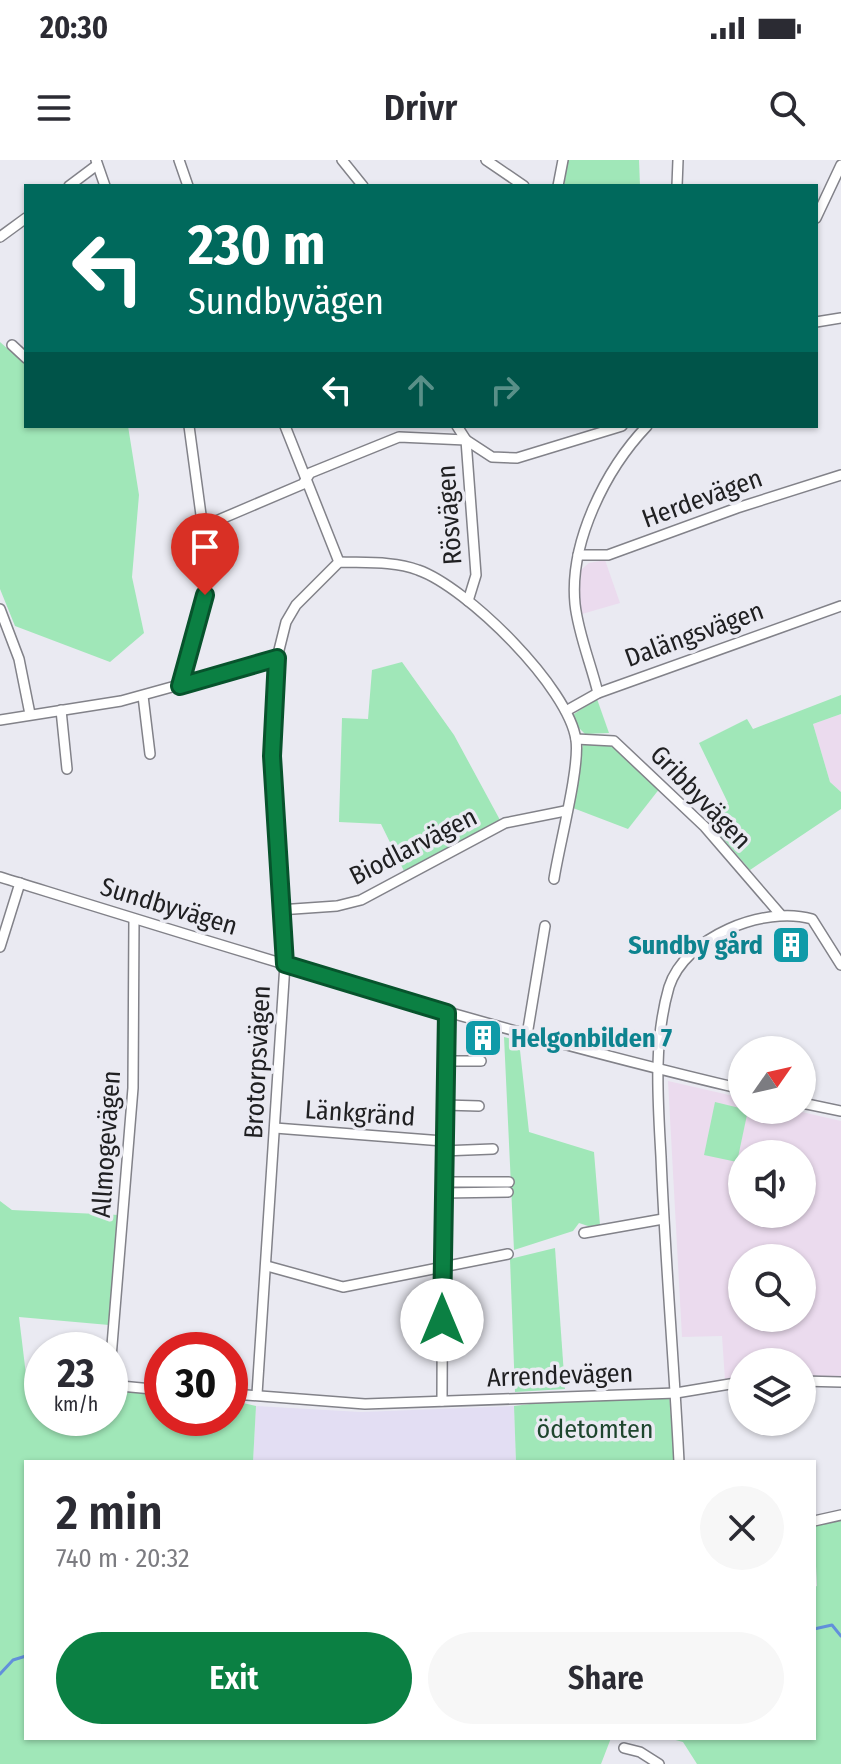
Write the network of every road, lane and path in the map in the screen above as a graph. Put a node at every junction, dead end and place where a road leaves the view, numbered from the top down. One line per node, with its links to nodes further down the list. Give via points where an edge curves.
1 (179, 160): 10 (street)
2 (342, 160): 11 (street)
3 (486, 160): 12 (street)
4 (563, 160): 13 (street)
5 (678, 160): 14 (street)
6 (97, 162): 8 (street); 9 (street)
7 (841, 165): 15 (street)
8 (71, 184)
9 (104, 184)
10 (187, 184)
11 (361, 184)
12 (521, 184)
13 (558, 184)
14 (677, 184)
15 (818, 209)
16 (24, 219): 17 (street)
17 (0, 237)
18 (841, 318): 19 (street)
19 (818, 322)
20 (12, 345): 21 (street)
21 (24, 356)
22 (189, 428): 32 (street)
23 (286, 428): 31 (street)
24 (458, 428): 29 (street, Rösvägen)
25 (615, 428): 29 (street, via 517,458 492,457)
26 (625, 428): 28 (street)
27 (645, 428): 28 (street)
28 (637, 437): 33 (street, via 618,462)
29 (466, 440): 31 (street, via 399,437); 35 (street, Rösvägen, via 476,575)
30 (841, 475): 33 (street, Herdevägen, via 608,555)
31 (306, 479): 32 (street); 34 (street)
32 (202, 527): 39 (street, via 209,574)
33 (578, 555): 40 (street, via 575,604)
34 (339, 562): 35 (street, via 417,569); 38 (street, Brotorpsvägen, via 296,605)
35 (468, 601): 43 (street, via 499,626)
36 (841, 606): 40 (street, Dalängsvägen)
37 (0, 609): 44 (street, via 19,659)
38 (277, 658): 39 (street); 53 (street, Brotorpsvägen, via 272,756)
39 (180, 686): 41 (street)
40 (598, 693): 43 (street, Dalängsvägen)
41 (143, 696): 42 (street); 47 (street)
42 (61, 710): 44 (street); 48 (street)
43 (566, 711): 46 (street)
44 (30, 714): 45 (street)
45 (0, 720)
46 (576, 739): 49 (street); 54 (street, Gribbyvägen, via 614,741 705,827)
47 (150, 754)
48 (67, 769)
49 (565, 811): 51 (street); 53 (street, Biodlarvägen, via 505,823 361,900)
50 (0, 877): 52 (street, Sundbyvägen)
51 (554, 879)
52 (20, 883): 55 (street, Sundbyvägen); 57 (street)
53 (279, 910): 59 (street, Brotorpsvägen)
54 (780, 914): 58 (street, via 812,919); 65 (street, via 712,939 683,961 670,986)
55 (134, 919): 59 (street, Sundbyvägen); 81 (street, Allmogevägen, via 133,1088)
56 (545, 926): 62 (street)
57 (0, 947)
58 (837, 949): 60 (street)
59 (285, 964): 61 (street, Sundbyvägen); 71 (street, Brotorpsvägen)
60 (841, 965)
61 (447, 1013): 62 (street, Sundbyvägen); 63 (street)
62 (527, 1035): 65 (street, Sundbyvägen)
63 (446, 1061): 64 (street); 67 (street)
64 (481, 1061)
65 (657, 1069): 66 (street, Sundbyvägen); 76 (street)
66 (728, 1086)
67 (444, 1105): 68 (street); 72 (street)
68 (479, 1106)
69 (816, 1106): 70 (street)
70 (841, 1111)
71 (275, 1128): 72 (street, Länkgränd); 79 (street, Brotorpsvägen)
72 (442, 1146): 73 (street, Länkgränd); 75 (street)
73 (493, 1149)
74 (509, 1187): 75 (street)
75 (442, 1188): 80 (street)
76 (663, 1219): 77 (street); 85 (street)
77 (584, 1233)
78 (508, 1254): 80 (street)
79 (267, 1266): 80 (street, via 343,1287); 87 (street, Brotorpsvägen)
80 (442, 1267): 88 (street)
81 (113, 1332)
82 (816, 1381): 83 (street)
83 (841, 1382)
84 (728, 1384): 85 (street, Arrendevägen)
85 (676, 1393): 88 (street, Arrendevägen); 89 (street)
86 (248, 1394): 87 (street, Arrendevägen)
87 (257, 1394): 88 (street, Arrendevägen, via 365,1404)
88 (442, 1401)
89 (679, 1460)
90 (841, 1515): 91 (street)
91 (816, 1521)
92 (624, 1748): 93 (street)
93 (659, 1764)

